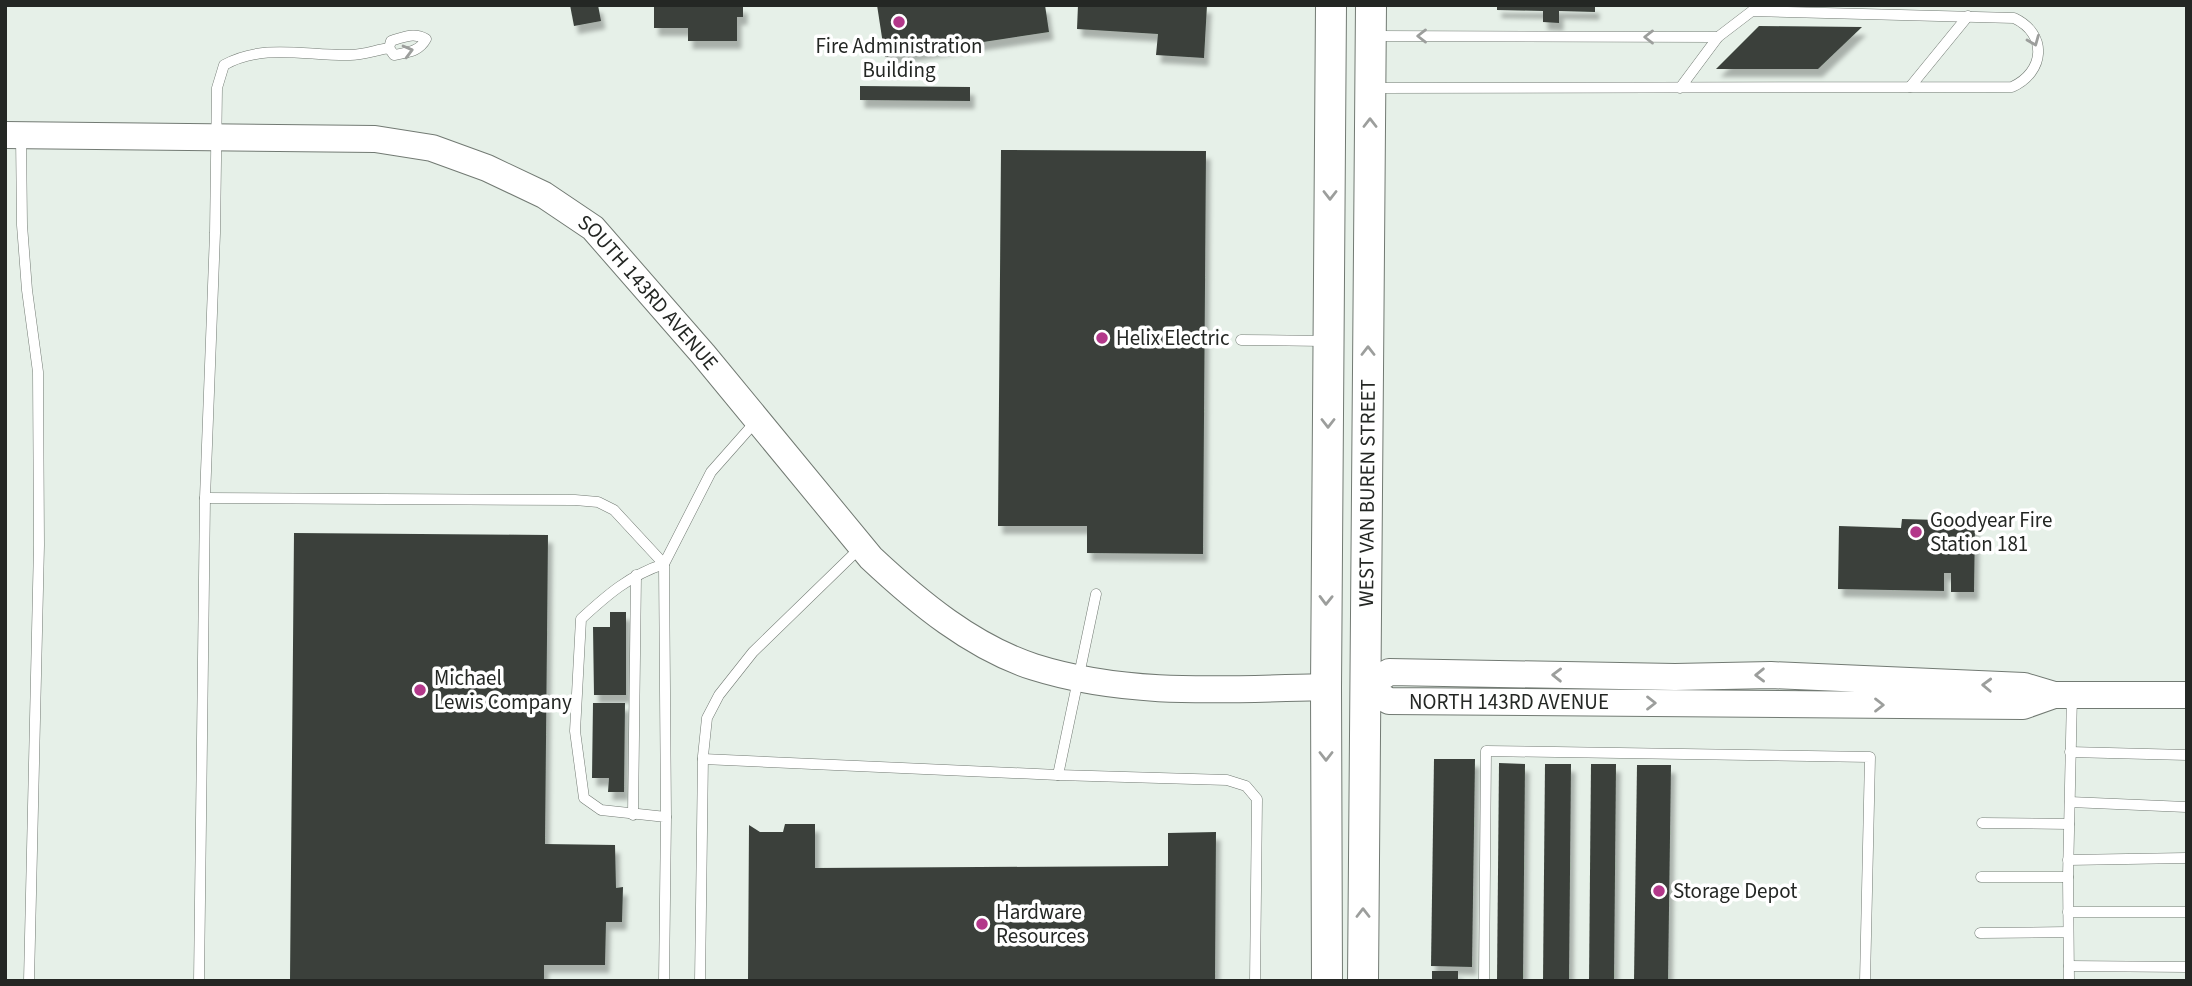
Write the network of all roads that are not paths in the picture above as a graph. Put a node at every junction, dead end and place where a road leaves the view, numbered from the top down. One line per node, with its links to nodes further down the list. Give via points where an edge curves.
1 (1331, 5): 14 (main road, WEST VAN BUREN STREET, one-way to 14)
2 (1346, 5): 9 (main road, via 1350,67)
3 (1371, 5): 5 (main road, WEST VAN BUREN STREET)
4 (1968, 16): 6 (lane, via 1752,11); 8 (lane); 8 (lane, one-way to 8, via 2014,18 2025,23 2036,37 2039,54 2026,81 2012,87)
5 (1370, 36): 6 (lane, one-way to 5); 9 (main road, WEST VAN BUREN STREET)
6 (1718, 37): 10 (lane)
7 (388, 48): 12 (lane, via 354,55 242,55 224,65 217,88)
8 (1910, 87): 10 (lane)
9 (1370, 88): 10 (lane); 23 (main road, WEST VAN BUREN STREET, one-way to 9)
10 (1680, 88)
11 (13, 135): 12 (street, SOUTH 143RD AVENUE); 46 (lane, via 38,372 39,544)
12 (215, 137): 15 (street, SOUTH 143RD AVENUE, via 375,139 432,148 544,195 593,228); 16 (lane)
13 (1241, 340): 14 (lane)
14 (1328, 341): 22 (main road, WEST VAN BUREN STREET, one-way to 22)
15 (757, 419): 17 (street, SOUTH 143RD AVENUE); 18 (lane, via 711,472)
16 (205, 498): 18 (lane, via 598,502 614,510); 47 (lane)
17 (862, 547): 21 (street, SOUTH 143RD AVENUE, via 898,583 954,626 1033,667); 28 (lane, via 753,652 719,695 707,718)
18 (664, 564): 19 (lane); 33 (lane)
19 (636, 575): 32 (lane); 32 (lane, via 581,619 575,731 584,798 601,810)
20 (1096, 594): 21 (lane)
21 (1080, 678): 22 (street, SOUTH 143RD AVENUE, via 1179,690); 29 (lane)
22 (1326, 687): 23 (main road); 51 (main road, WEST VAN BUREN STREET, one-way to 51)
23 (1366, 688): 24 (street, NORTH 143RD AVENUE, via 1389,701 2023,706); 52 (main road, WEST VAN BUREN STREET, one-way to 23)
24 (2063, 695): 25 (street, NORTH 143RD AVENUE); 26 (lane)
25 (2187, 695)
26 (2070, 752): 27 (lane); 30 (lane)
27 (2187, 755)
28 (703, 759): 29 (lane); 49 (lane)
29 (1058, 775): 50 (lane, via 1227,780 1247,786 1256,799)
30 (2070, 802): 31 (lane); 35 (lane)
31 (2186, 807)
32 (633, 815): 33 (lane)
33 (666, 817): 48 (lane)
34 (1982, 823): 35 (lane)
35 (2069, 824): 37 (lane)
36 (2186, 858): 37 (lane)
37 (2068, 860): 39 (lane)
38 (1981, 877): 39 (lane)
39 (2068, 877): 40 (lane)
40 (2068, 912): 41 (lane); 42 (lane)
41 (2187, 912)
42 (2068, 932): 43 (lane); 44 (lane)
43 (1980, 933)
44 (2069, 967): 45 (lane); 55 (lane)
45 (2187, 968)
46 (29, 981)
47 (199, 981)
48 (664, 981)
49 (700, 981)
50 (1255, 981)
51 (1327, 981)
52 (1363, 981)
53 (1484, 981): 54 (lane, via 1486,751 1870,757)
54 (1865, 981)
55 (2069, 981)

